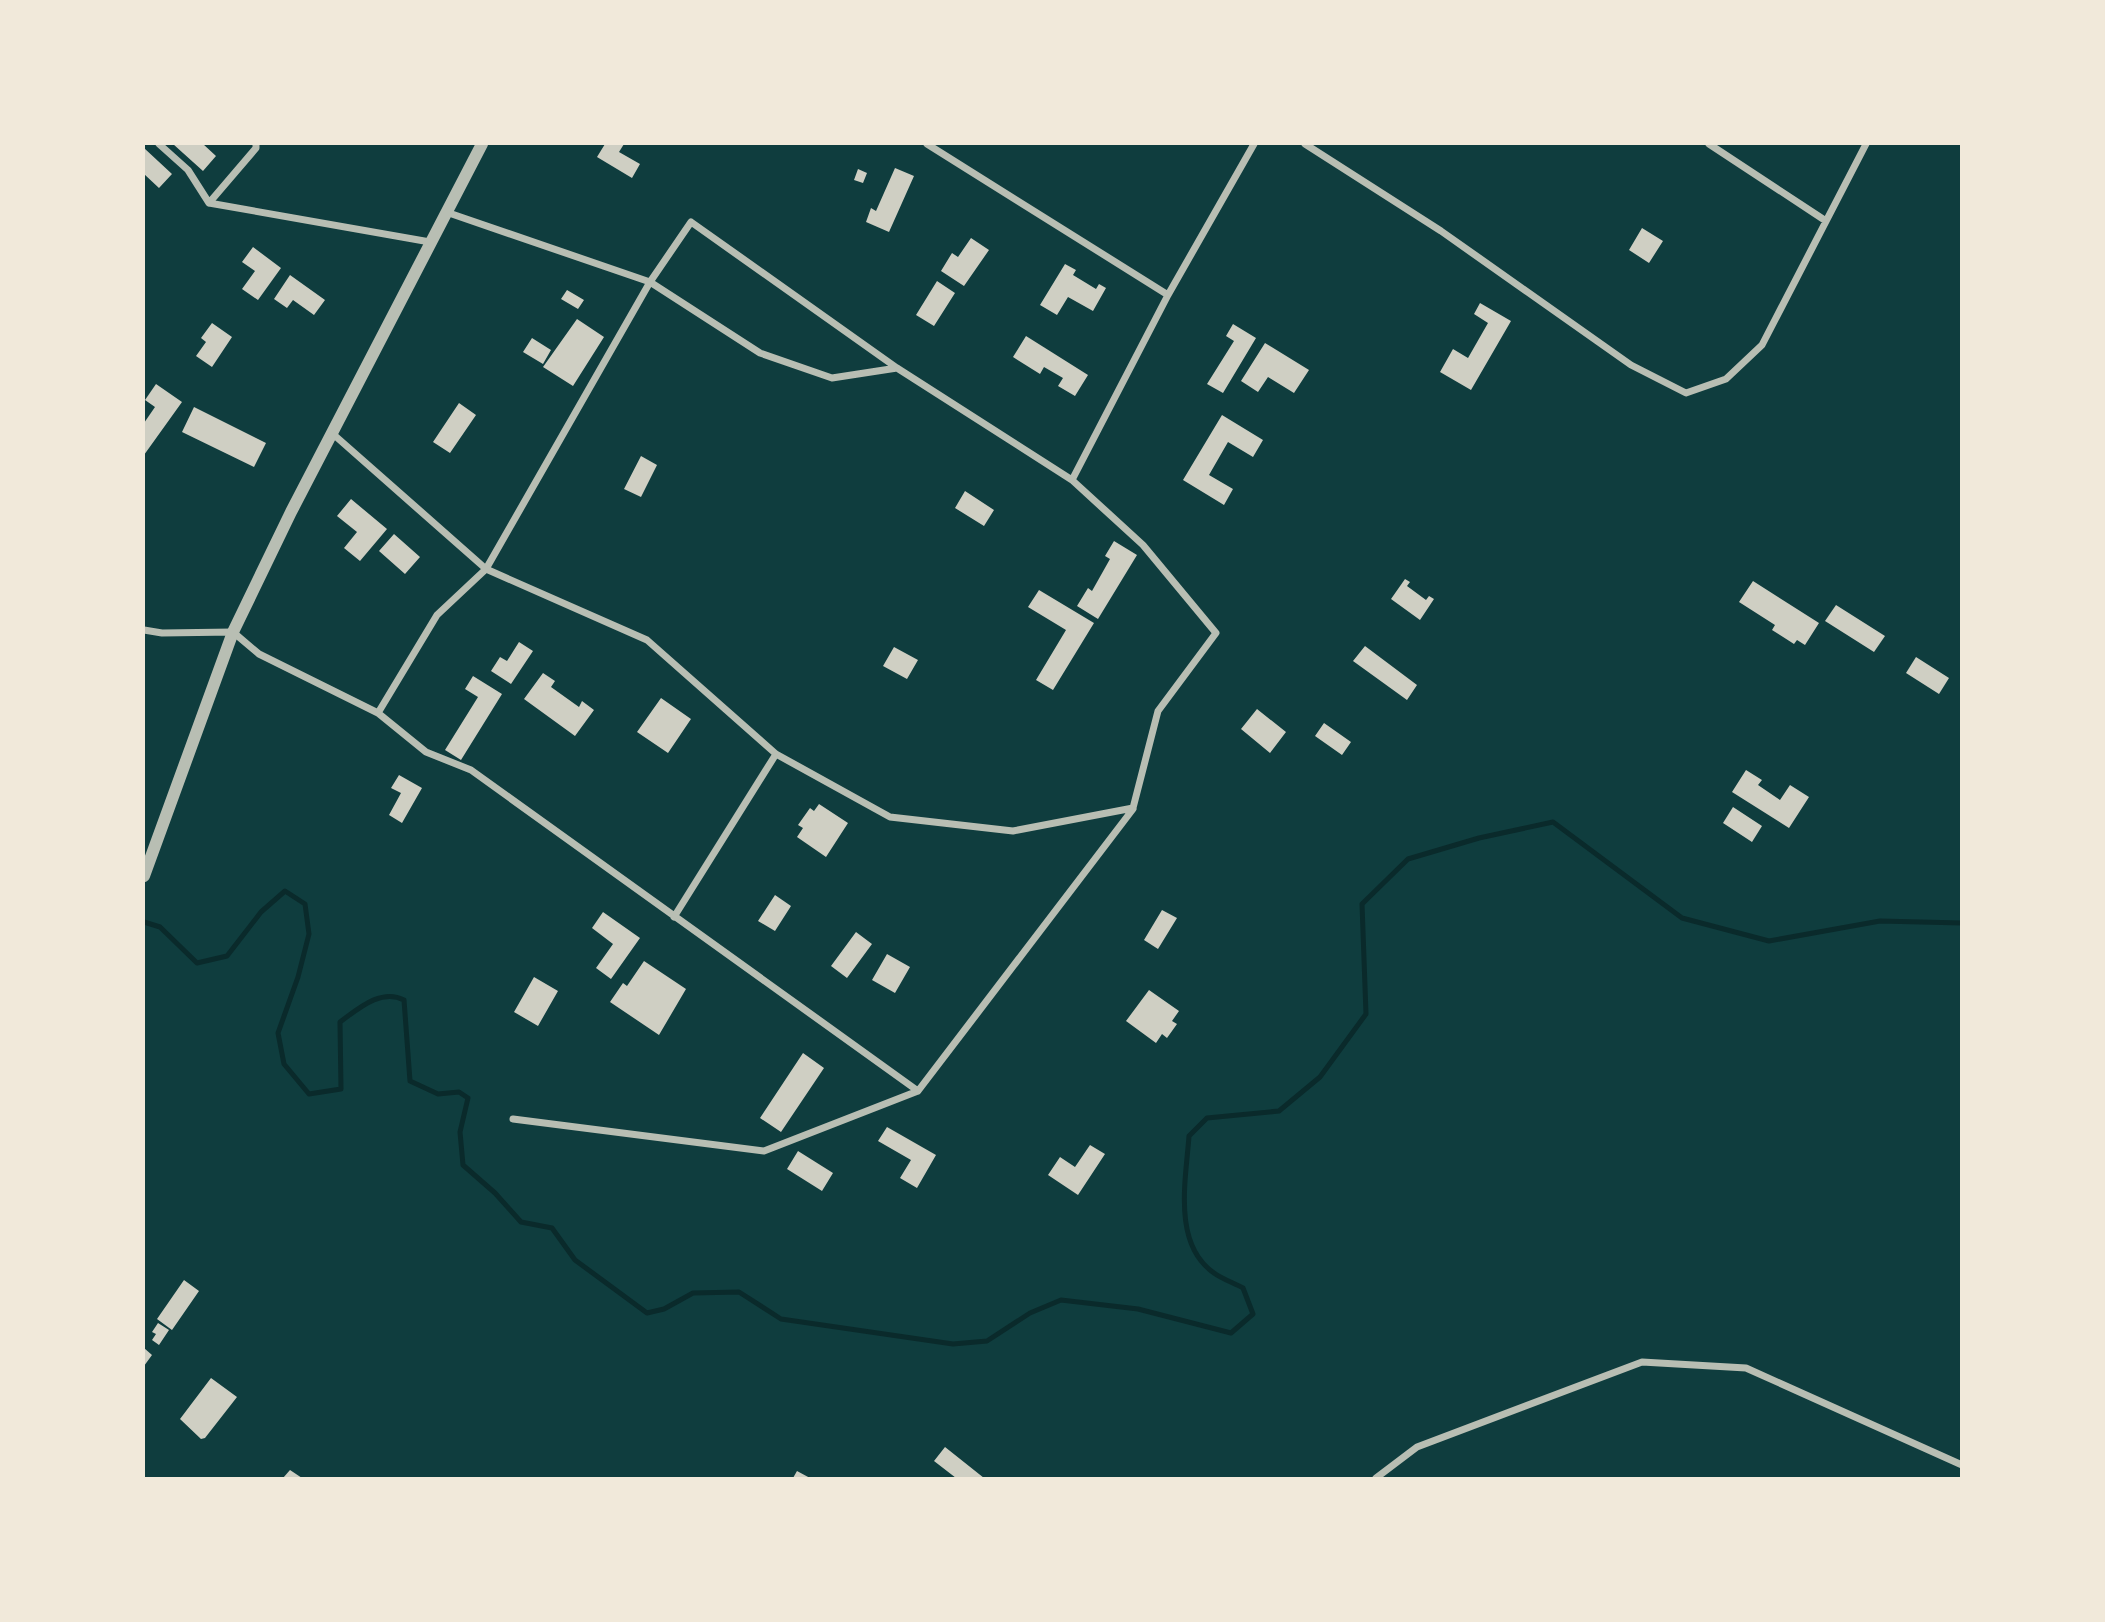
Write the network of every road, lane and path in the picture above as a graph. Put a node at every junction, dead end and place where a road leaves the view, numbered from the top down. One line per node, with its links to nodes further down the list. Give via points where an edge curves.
1 (159, 144): 9 (street, via 188,170)
2 (256, 144): 9 (street)
3 (482, 144): 10 (street)
4 (927, 144): 14 (street)
5 (1254, 144): 14 (street)
6 (1306, 144): 11 (street, via 1441,231 1631,365 1686,393 1726,379 1762,345)
7 (1709, 144): 11 (street)
8 (1866, 144): 11 (street)
9 (209, 203): 12 (street)
10 (445, 212): 12 (street); 13 (street)
11 (1826, 221)
12 (430, 242): 16 (street)
13 (650, 282): 15 (street, via 760,353 808,370 832,378); 15 (street, via 691,222); 18 (street)
14 (1168, 295): 17 (street)
15 (897, 368): 17 (street)
16 (333, 434): 18 (street); 20 (street)
17 (1072, 480): 23 (street, via 1143,545 1216,633 1158,711)
18 (486, 569): 21 (street, via 437,615); 22 (street, via 648,640)
19 (144, 630): 20 (street)
20 (233, 632): 21 (street, via 259,654); 24 (street)
21 (377, 713): 25 (street, via 426,752 471,770)
22 (776, 754): 23 (street, via 890,817 1013,831); 25 (street)
23 (1133, 808): 26 (street)
24 (144, 876)
25 (674, 916): 26 (street)
26 (918, 1091): 27 (street, via 764,1151)
27 (513, 1119)
28 (1962, 1465): 29 (street, via 1746,1368 1642,1362 1417,1447)
29 (1376, 1479)

